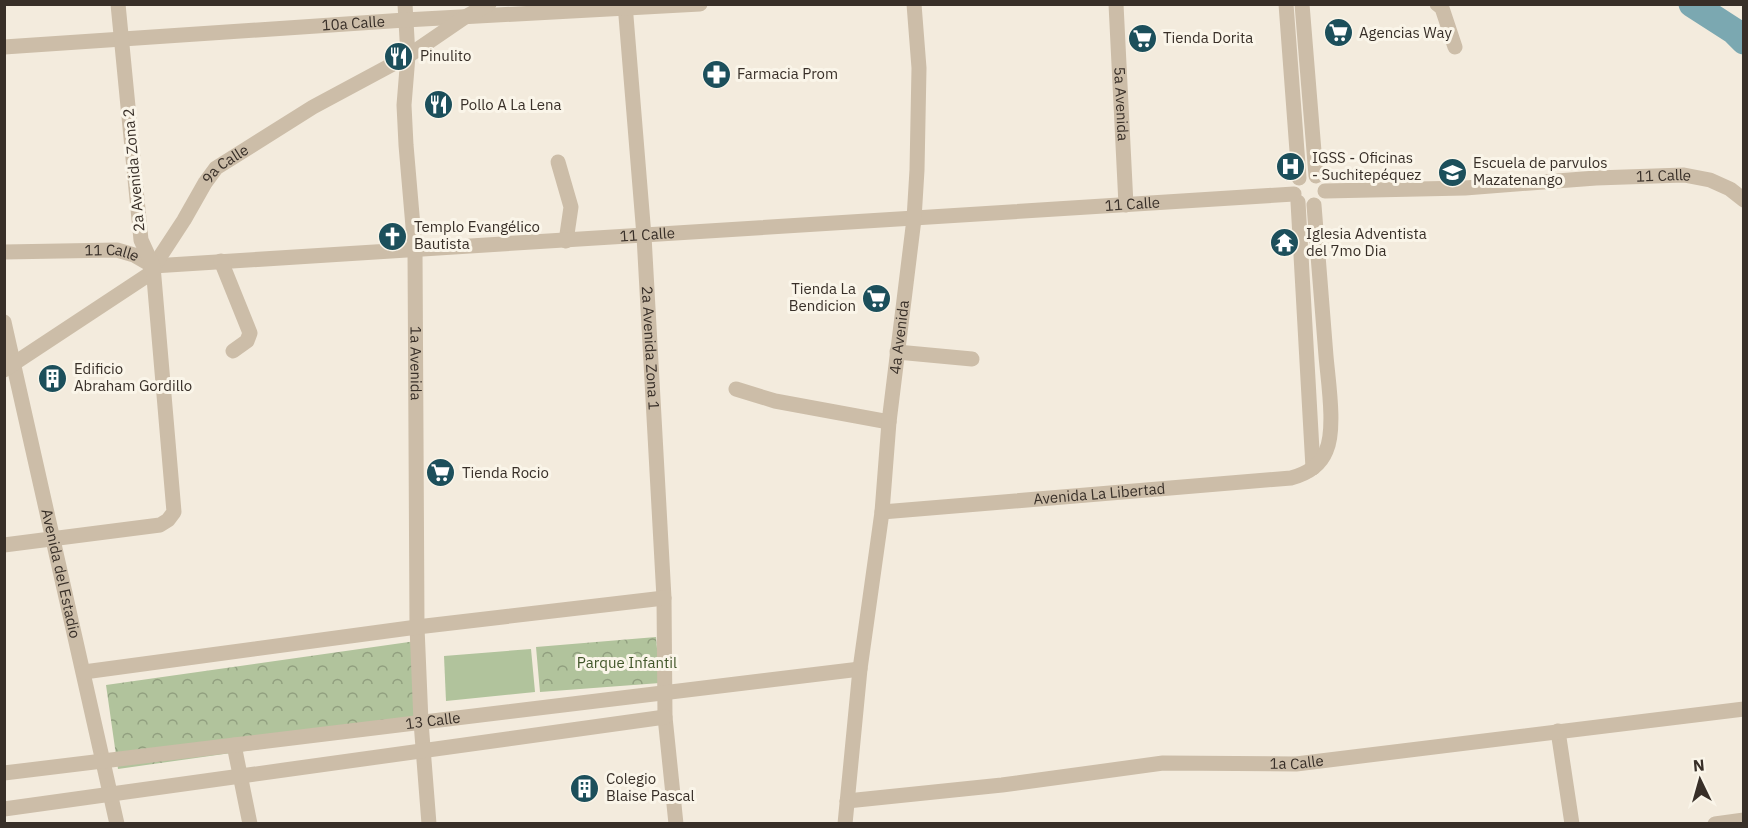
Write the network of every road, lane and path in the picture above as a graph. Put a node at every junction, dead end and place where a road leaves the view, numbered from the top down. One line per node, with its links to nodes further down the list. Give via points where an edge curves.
1 (118, 4): 13 (street, 2a Avenida Zona 2)
2 (405, 4): 12 (street, 1a Avenida)
3 (489, 4): 11 (street, 9a Calle)
4 (700, 4): 10 (street, 10a Calle)
5 (914, 4): 25 (street, 4a Avenida, via 919,79)
6 (1116, 4): 23 (street, 5a Avenida)
7 (1287, 4): 19 (street)
8 (1302, 4): 18 (street)
9 (1437, 4): 15 (street, via 1442,8)
10 (625, 7): 11 (street, 10a Calle); 26 (street, 2a Avenida Zona 1)
11 (465, 17): 12 (street, 10a Calle); 16 (street, 9a Calle)
12 (405, 20): 13 (street, 10a Calle); 16 (street, 1a Avenida)
13 (123, 40): 14 (street, 10a Calle); 31 (street, 2a Avenida Zona 2, via 141,240)
14 (4, 47)
15 (1455, 47)
16 (408, 56): 28 (street, 1a Avenida, via 406,146); 31 (street, 9a Calle, via 313,107 216,168)
17 (558, 162): 27 (street, via 571,207)
18 (1316, 176): 19 (street); 20 (street)
19 (1299, 178): 21 (street, via 1294,186)
20 (1325, 191): 22 (street, 11 Calle, via 1465,188 1684,175 1710,180); 24 (street, via 1322,200)
21 (1296, 198): 23 (street, 11 Calle); 24 (street, via 1305,206); 39 (street)
22 (1743, 200)
23 (1126, 205): 25 (street, 11 Calle)
24 (1314, 205): 39 (street, via 1330,436 1326,453)
25 (914, 219): 26 (street, 11 Calle); 34 (street, 4a Avenida)
26 (644, 236): 27 (street, 11 Calle); 43 (street, 2a Avenida Zona 1)
27 (566, 241): 28 (street, 11 Calle)
28 (415, 250): 30 (street, 11 Calle); 44 (street, 1a Avenida)
29 (4, 252): 31 (street, 11 Calle, via 117,250)
30 (221, 261): 31 (street, 11 Calle); 33 (street, via 250,333 247,341)
31 (153, 266): 36 (street, 9a Calle, via 148,275); 41 (street, 2a Avenida Zona 2, via 174,512 160,525)
32 (4, 322): 36 (street, Avenida del Estadio)
33 (233, 351)
34 (897, 352): 35 (street); 38 (street, 4a Avenida)
35 (972, 359)
36 (9, 367): 41 (street, Avenida del Estadio)
37 (736, 389): 38 (street, via 775,401)
38 (889, 422): 40 (street, 4a Avenida)
39 (1314, 468): 40 (street, Avenida La Libertad, via 1291,478)
40 (882, 512): 45 (street, 4a Avenida)
41 (54, 539): 42 (street); 46 (street, Avenida del Estadio)
42 (4, 545)
43 (664, 598): 44 (street); 47 (street, 2a Avenida Zona 1)
44 (417, 627): 46 (street); 50 (street, 1a Avenida)
45 (860, 669): 47 (street, 13 Calle); 58 (street, 4a Avenida)
46 (84, 672): 54 (street, Avenida del Estadio)
47 (665, 693): 49 (street, 2a Avenida Zona 1); 50 (street, 13 Calle)
48 (1743, 709): 51 (street, 1a Calle)
49 (665, 717): 53 (street, 13 Calle); 64 (street, 2a Avenida Zona 1)
50 (421, 722): 52 (street, 13 Calle); 53 (street, 1a Avenida)
51 (1558, 731): 58 (street, 1a Calle, via 1296,764 1162,763); 66 (street)
52 (234, 745): 54 (street, 13 Calle); 56 (street)
53 (425, 751): 56 (street, 13 Calle); 63 (street, 1a Avenida)
54 (104, 761): 55 (street, 13 Calle); 57 (street, Avenida del Estadio)
55 (4, 773)
56 (241, 777): 57 (street, 13 Calle); 62 (street)
57 (110, 795): 59 (street, 13 Calle); 61 (street, Avenida del Estadio)
58 (847, 801): 65 (street, 4a Avenida)
59 (4, 809)
60 (1743, 820): 67 (street)
61 (117, 824)
62 (250, 824)
63 (429, 824)
64 (676, 824)
65 (845, 824)
66 (1572, 824)
67 (1715, 824)

